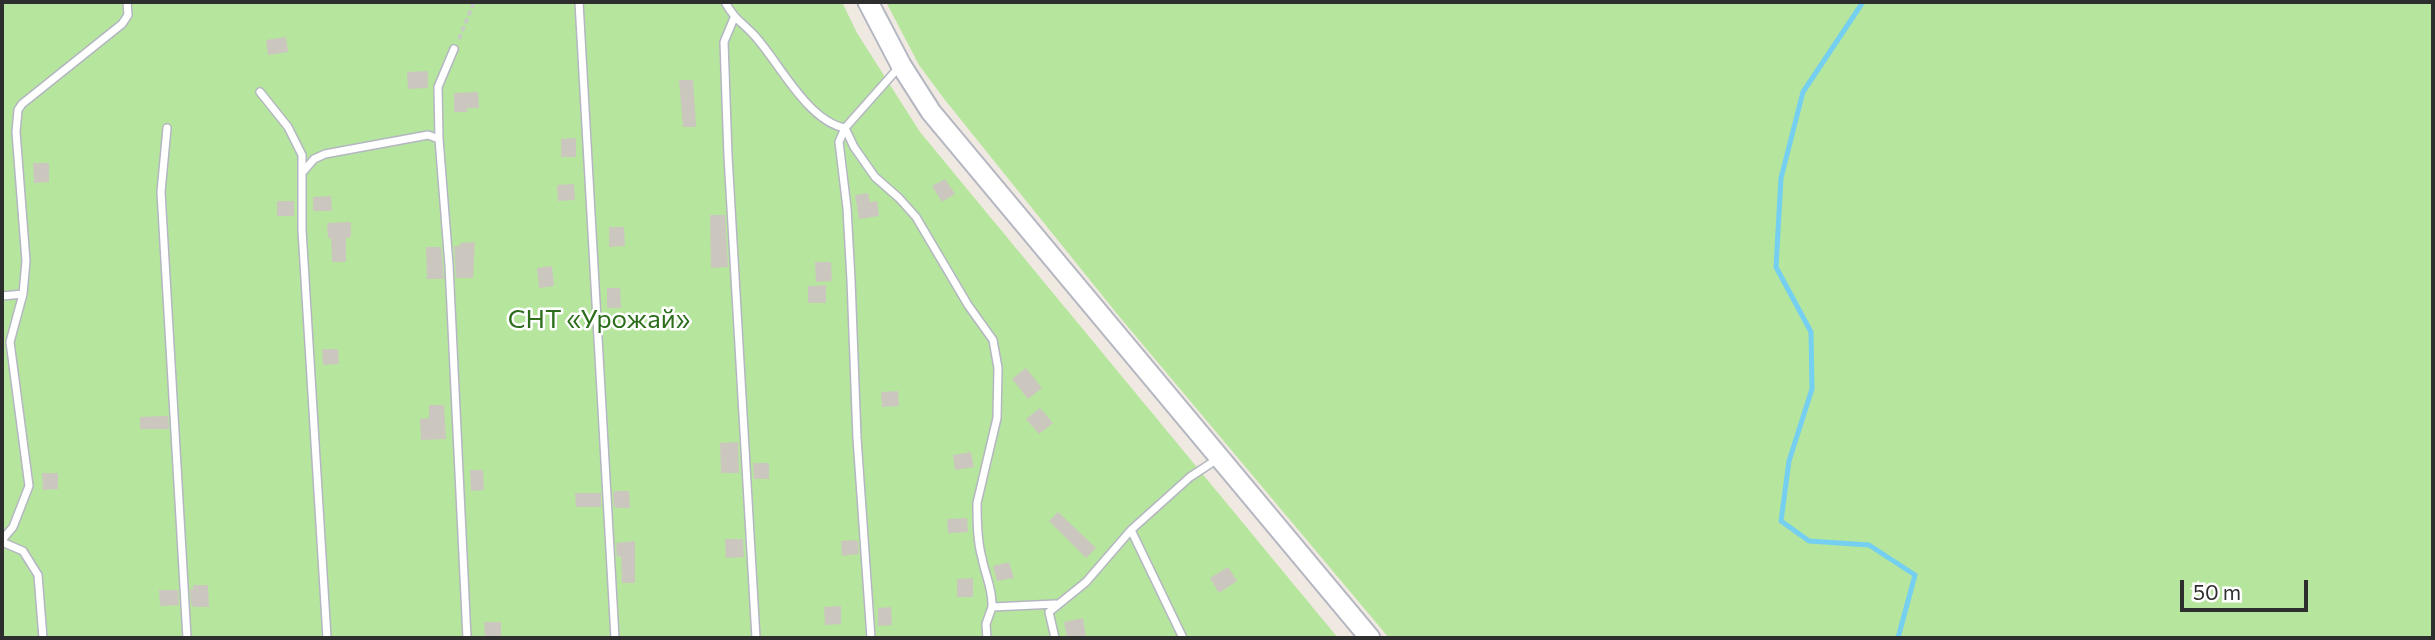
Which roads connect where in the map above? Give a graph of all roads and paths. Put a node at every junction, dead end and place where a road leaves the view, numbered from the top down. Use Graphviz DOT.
graph roads {
  1 [pos="127,2"];
  2 [pos="474,2"];
  3 [pos="579,2"];
  4 [pos="725,2"];
  5 [pos="868,2"];
  6 [pos="734,18"];
  7 [pos="453,49"];
  8 [pos="901,65"];
  9 [pos="260,92"];
  10 [pos="167,128"];
  11 [pos="845,128"];
  12 [pos="439,139"];
  13 [pos="302,173"];
  14 [pos="23,294"];
  15 [pos="2,296"];
  16 [pos="1219,458"];
  17 [pos="1131,530"];
  18 [pos="2,541"];
  19 [pos="1060,603"];
  20 [pos="992,607"];
  21 [pos="43,638"];
  22 [pos="187,638"];
  23 [pos="327,638"];
  24 [pos="467,638"];
  25 [pos="615,638"];
  26 [pos="756,638"];
  27 [pos="870,638"];
  28 [pos="987,638"];
  29 [pos="1055,638"];
  30 [pos="1183,638"];
  31 [pos="1370,638"];
  1 -- 14 [label="lane"];
  2 -- 7 [label="path"];
  3 -- 25 [label="lane"];
  4 -- 6 [label="lane"];
  5 -- 8 [label="street"];
  6 -- 11 [label="lane"];
  6 -- 26 [label="lane"];
  7 -- 12 [label="lane"];
  8 -- 11 [label="lane"];
  8 -- 16 [label="street"];
  9 -- 13 [label="lane"];
  10 -- 22 [label="lane"];
  11 -- 20 [label="lane"];
  11 -- 27 [label="lane"];
  12 -- 13 [label="lane"];
  12 -- 24 [label="lane"];
  13 -- 23 [label="lane"];
  14 -- 15 [label="lane"];
  14 -- 18 [label="lane"];
  16 -- 17 [label="lane"];
  16 -- 31 [label="street"];
  17 -- 19 [label="lane"];
  17 -- 30 [label="lane"];
  18 -- 21 [label="lane"];
  19 -- 20 [label="lane"];
  19 -- 29 [label="lane"];
  20 -- 28 [label="lane"];
}
